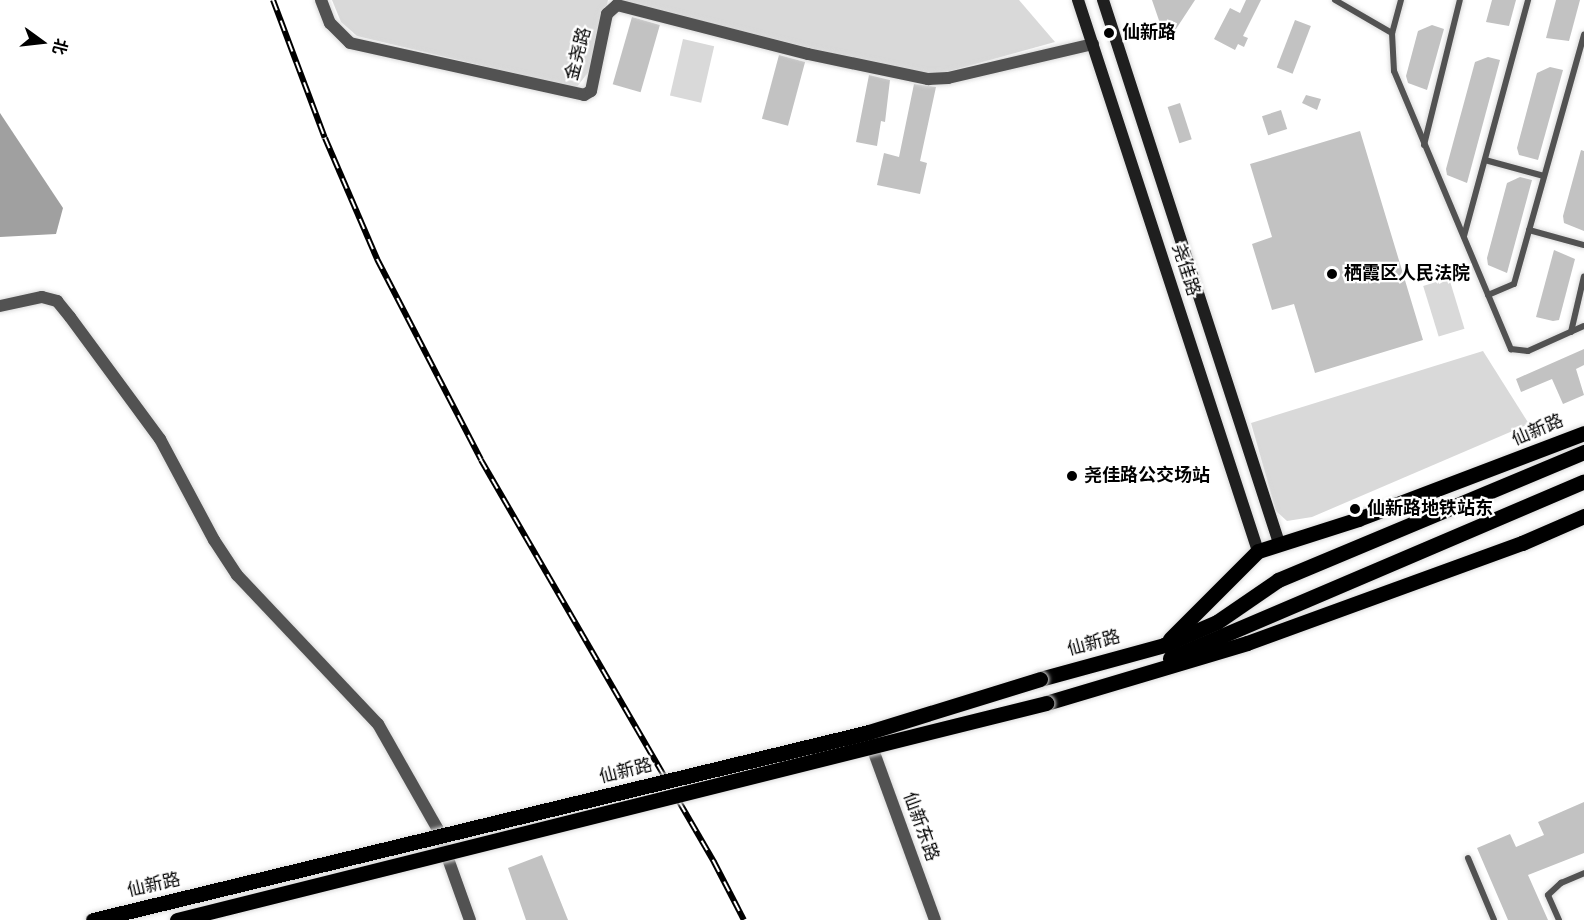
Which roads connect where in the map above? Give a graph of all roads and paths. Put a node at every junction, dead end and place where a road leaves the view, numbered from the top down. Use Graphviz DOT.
graph roads {
  1 [pos="321,0"];
  2 [pos="1078,0"];
  3 [pos="1103,0"];
  4 [pos="1335,0"];
  5 [pos="1401,0"];
  6 [pos="1460,0"];
  7 [pos="1528,0"];
  8 [pos="1392,33"];
  9 [pos="1584,35"];
  10 [pos="1093,44"];
  11 [pos="1424,147"];
  12 [pos="1485,160"];
  13 [pos="1545,176"];
  14 [pos="1529,230"];
  15 [pos="1464,236"];
  16 [pos="1584,245"];
  17 [pos="1584,276"];
  18 [pos="1488,295"];
  19 [pos="0,306"];
  20 [pos="1584,326"];
  21 [pos="1570,332"];
  22 [pos="1584,433"];
  23 [pos="1584,452"];
  24 [pos="1584,481"];
  25 [pos="1584,516"];
  26 [pos="1279,543"];
  27 [pos="1258,551"];
  28 [pos="1164,645"];
  29 [pos="1101,688"];
  30 [pos="872,747"];
  31 [pos="1468,858"];
  32 [pos="1584,873"];
  33 [pos="93,920"];
  34 [pos="177,920"];
  35 [pos="470,920"];
  36 [pos="935,920"];
  37 [pos="1494,920"];
  38 [pos="1559,920"];
  1 -- 10 [label="street, 金尧路"];
  2 -- 10 [label="main road, 尧佳路"];
  3 -- 26 [label="main road, 尧佳路"];
  4 -- 8 [label="lane"];
  5 -- 8 [label="lane"];
  6 -- 11 [label="lane"];
  7 -- 12 [label="lane"];
  8 -- 11 [label="lane"];
  9 -- 13 [label="lane"];
  10 -- 27 [label="main road, 尧佳路"];
  11 -- 15 [label="lane"];
  12 -- 13 [label="lane"];
  12 -- 15 [label="lane"];
  13 -- 14 [label="lane"];
  14 -- 16 [label="lane"];
  14 -- 18 [label="lane"];
  15 -- 18 [label="lane"];
  17 -- 21 [label="lane"];
  18 -- 21 [label="lane"];
  19 -- 35 [label="street"];
  20 -- 21 [label="lane"];
  22 -- 26 [label="main road, 仙新路"];
  23 -- 28 [label="main road, 仙新路"];
  24 -- 29 [label="main road, 仙新路"];
  25 -- 29 [label="main road, 仙新路"];
  26 -- 27 [label="main road, 仙新路"];
  27 -- 28 [label="main road, 仙新路"];
  28 -- 33 [label="main road, 仙新路, bridge"];
  29 -- 30 [label="main road, 仙新路, bridge"];
  30 -- 34 [label="main road, 仙新路, bridge"];
  30 -- 36 [label="street, 仙新东路"];
  31 -- 37 [label="lane"];
  32 -- 38 [label="lane"];
}
